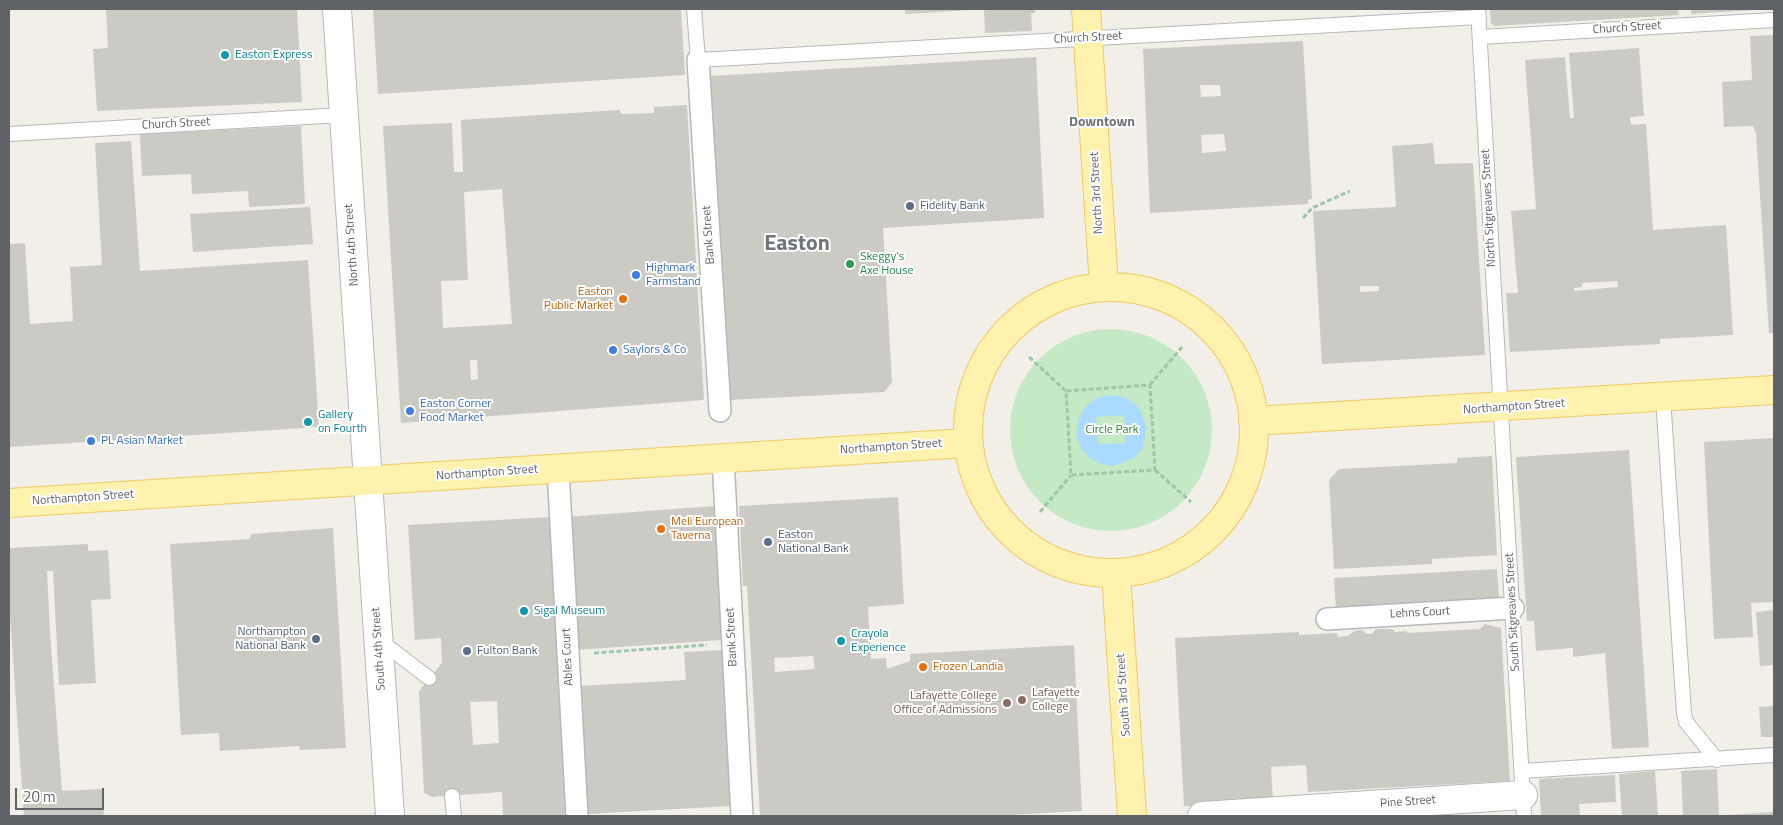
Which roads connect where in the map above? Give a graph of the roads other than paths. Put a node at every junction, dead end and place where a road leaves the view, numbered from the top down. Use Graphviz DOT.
graph roads {
  1 [pos="337,9"];
  2 [pos="694,9"];
  3 [pos="1086,9"];
  4 [pos="1478,13"];
  5 [pos="1774,20"];
  6 [pos="1088,38"];
  7 [pos="1480,38"];
  8 [pos="698,60"];
  9 [pos="344,115"];
  10 [pos="9,134"];
  11 [pos="1104,287"];
  12 [pos="1774,390"];
  13 [pos="1663,397"];
  14 [pos="1501,408"];
  15 [pos="720,411"];
  16 [pos="1254,421"];
  17 [pos="966,442"];
  18 [pos="723,458"];
  19 [pos="558,468"];
  20 [pos="368,481"];
  21 [pos="9,503"];
  22 [pos="1116,574"];
  23 [pos="1512,608"];
  24 [pos="1327,618"];
  25 [pos="378,639"];
  26 [pos="429,678"];
  27 [pos="1774,755"];
  28 [pos="1717,760"];
  29 [pos="1523,794"];
  30 [pos="452,796"];
  31 [pos="390,816"];
  32 [pos="454,816"];
  33 [pos="577,816"];
  34 [pos="742,816"];
  35 [pos="1132,816"];
  36 [pos="1202,816"];
  1 -- 9 [label="street, North 4th Street"];
  2 -- 8 [label="lane"];
  3 -- 6 [label="main road, North 3rd Street"];
  4 -- 6 [label="lane, Church Street"];
  4 -- 7 [label="lane, North Sitgreaves Street"];
  5 -- 7 [label="lane, Church Street"];
  6 -- 8 [label="lane, Church Street"];
  6 -- 11 [label="main road, North 3rd Street"];
  7 -- 14 [label="lane, North Sitgreaves Street"];
  8 -- 15 [label="street, Bank Street"];
  9 -- 10 [label="lane, Church Street"];
  9 -- 20 [label="street, North 4th Street"];
  11 -- 16 [label="main road"];
  11 -- 17 [label="main road"];
  12 -- 13 [label="main road, Northampton Street"];
  13 -- 14 [label="main road, Northampton Street"];
  13 -- 28 [label="lane"];
  14 -- 16 [label="main road, Northampton Street"];
  14 -- 23 [label="lane, South Sitgreaves Street"];
  16 -- 22 [label="main road"];
  17 -- 18 [label="main road, Northampton Street"];
  17 -- 22 [label="main road"];
  18 -- 19 [label="main road, Northampton Street"];
  18 -- 34 [label="street, Bank Street"];
  19 -- 20 [label="main road, Northampton Street"];
  19 -- 33 [label="street, Ables Court"];
  20 -- 21 [label="main road, Northampton Street"];
  20 -- 25 [label="street, South 4th Street"];
  22 -- 35 [label="main road, South 3rd Street"];
  23 -- 24 [label="street, Lehns Court"];
  23 -- 29 [label="lane, South Sitgreaves Street"];
  25 -- 26 [label="lane"];
  25 -- 31 [label="street, South 4th Street"];
  27 -- 28 [label="lane, Pine Street"];
  28 -- 29 [label="lane, Pine Street"];
  29 -- 36 [label="street, Pine Street"];
  30 -- 32 [label="lane"];
}
